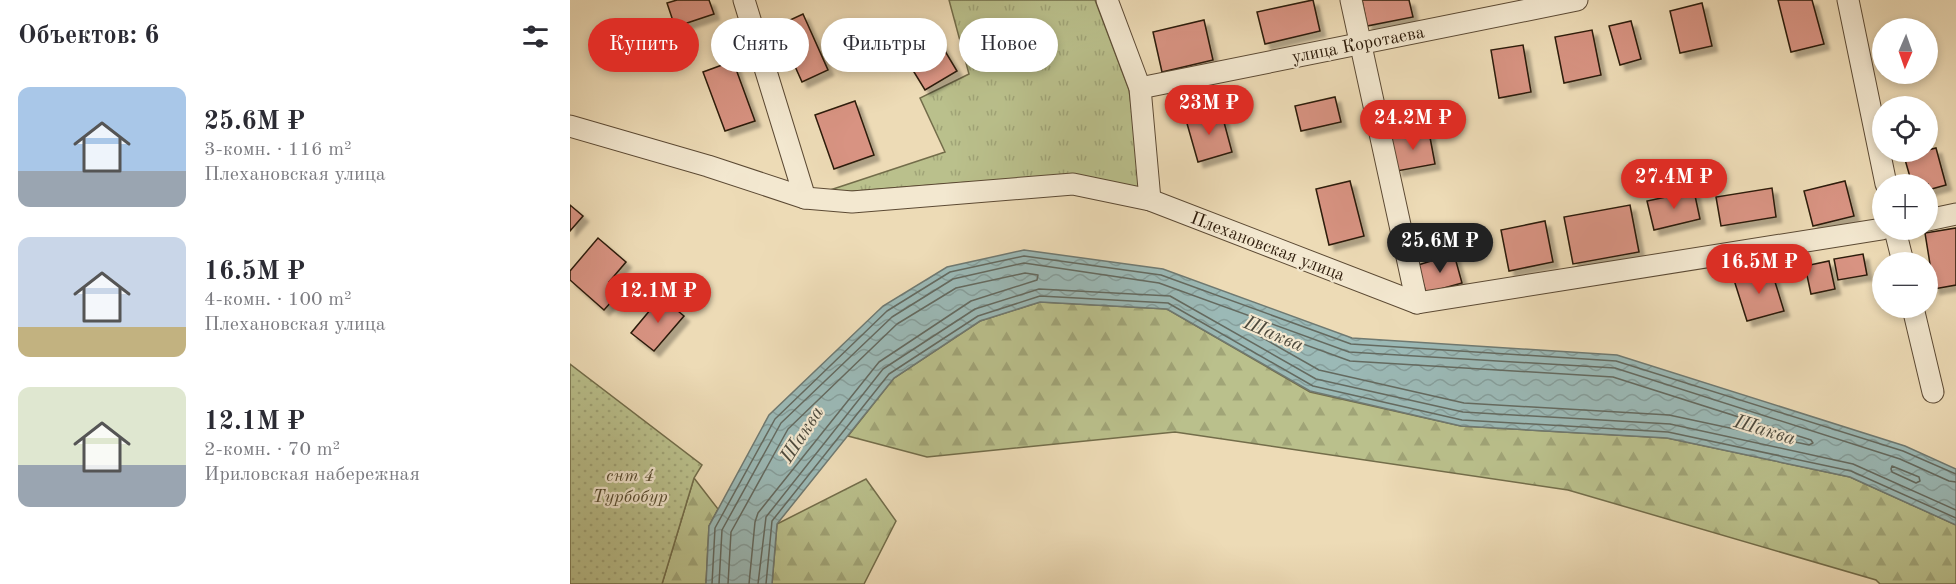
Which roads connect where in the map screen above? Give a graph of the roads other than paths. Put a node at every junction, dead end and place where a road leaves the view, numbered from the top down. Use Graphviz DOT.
graph roads {
  1 [pos="744,0"];
  2 [pos="1107,0"];
  3 [pos="1351,0"];
  4 [pos="1577,0"];
  5 [pos="1848,0"];
  6 [pos="1361,43"];
  7 [pos="1140,88"];
  8 [pos="570,126"];
  9 [pos="1884,174"];
  10 [pos="805,198"];
  11 [pos="1150,200"];
  12 [pos="1956,214"];
  13 [pos="1938,218"];
  14 [pos="1872,232"];
  15 [pos="1417,303"];
  16 [pos="1915,318"];
  17 [pos="1933,392"];
  1 -- 10 [label="street"];
  2 -- 7 [label="street"];
  3 -- 6 [label="street"];
  4 -- 6 [label="street, улица Коротаева"];
  5 -- 9 [label="street"];
  6 -- 7 [label="street, улица Коротаева"];
  6 -- 15 [label="street"];
  7 -- 11 [label="street"];
  8 -- 10 [label="street, Плехановская улица"];
  10 -- 11 [label="street, Плехановская улица"];
  11 -- 15 [label="street, Плехановская улица"];
  12 -- 13 [label="street"];
  14 -- 15 [label="street"];
  16 -- 17 [label="street"];
}
